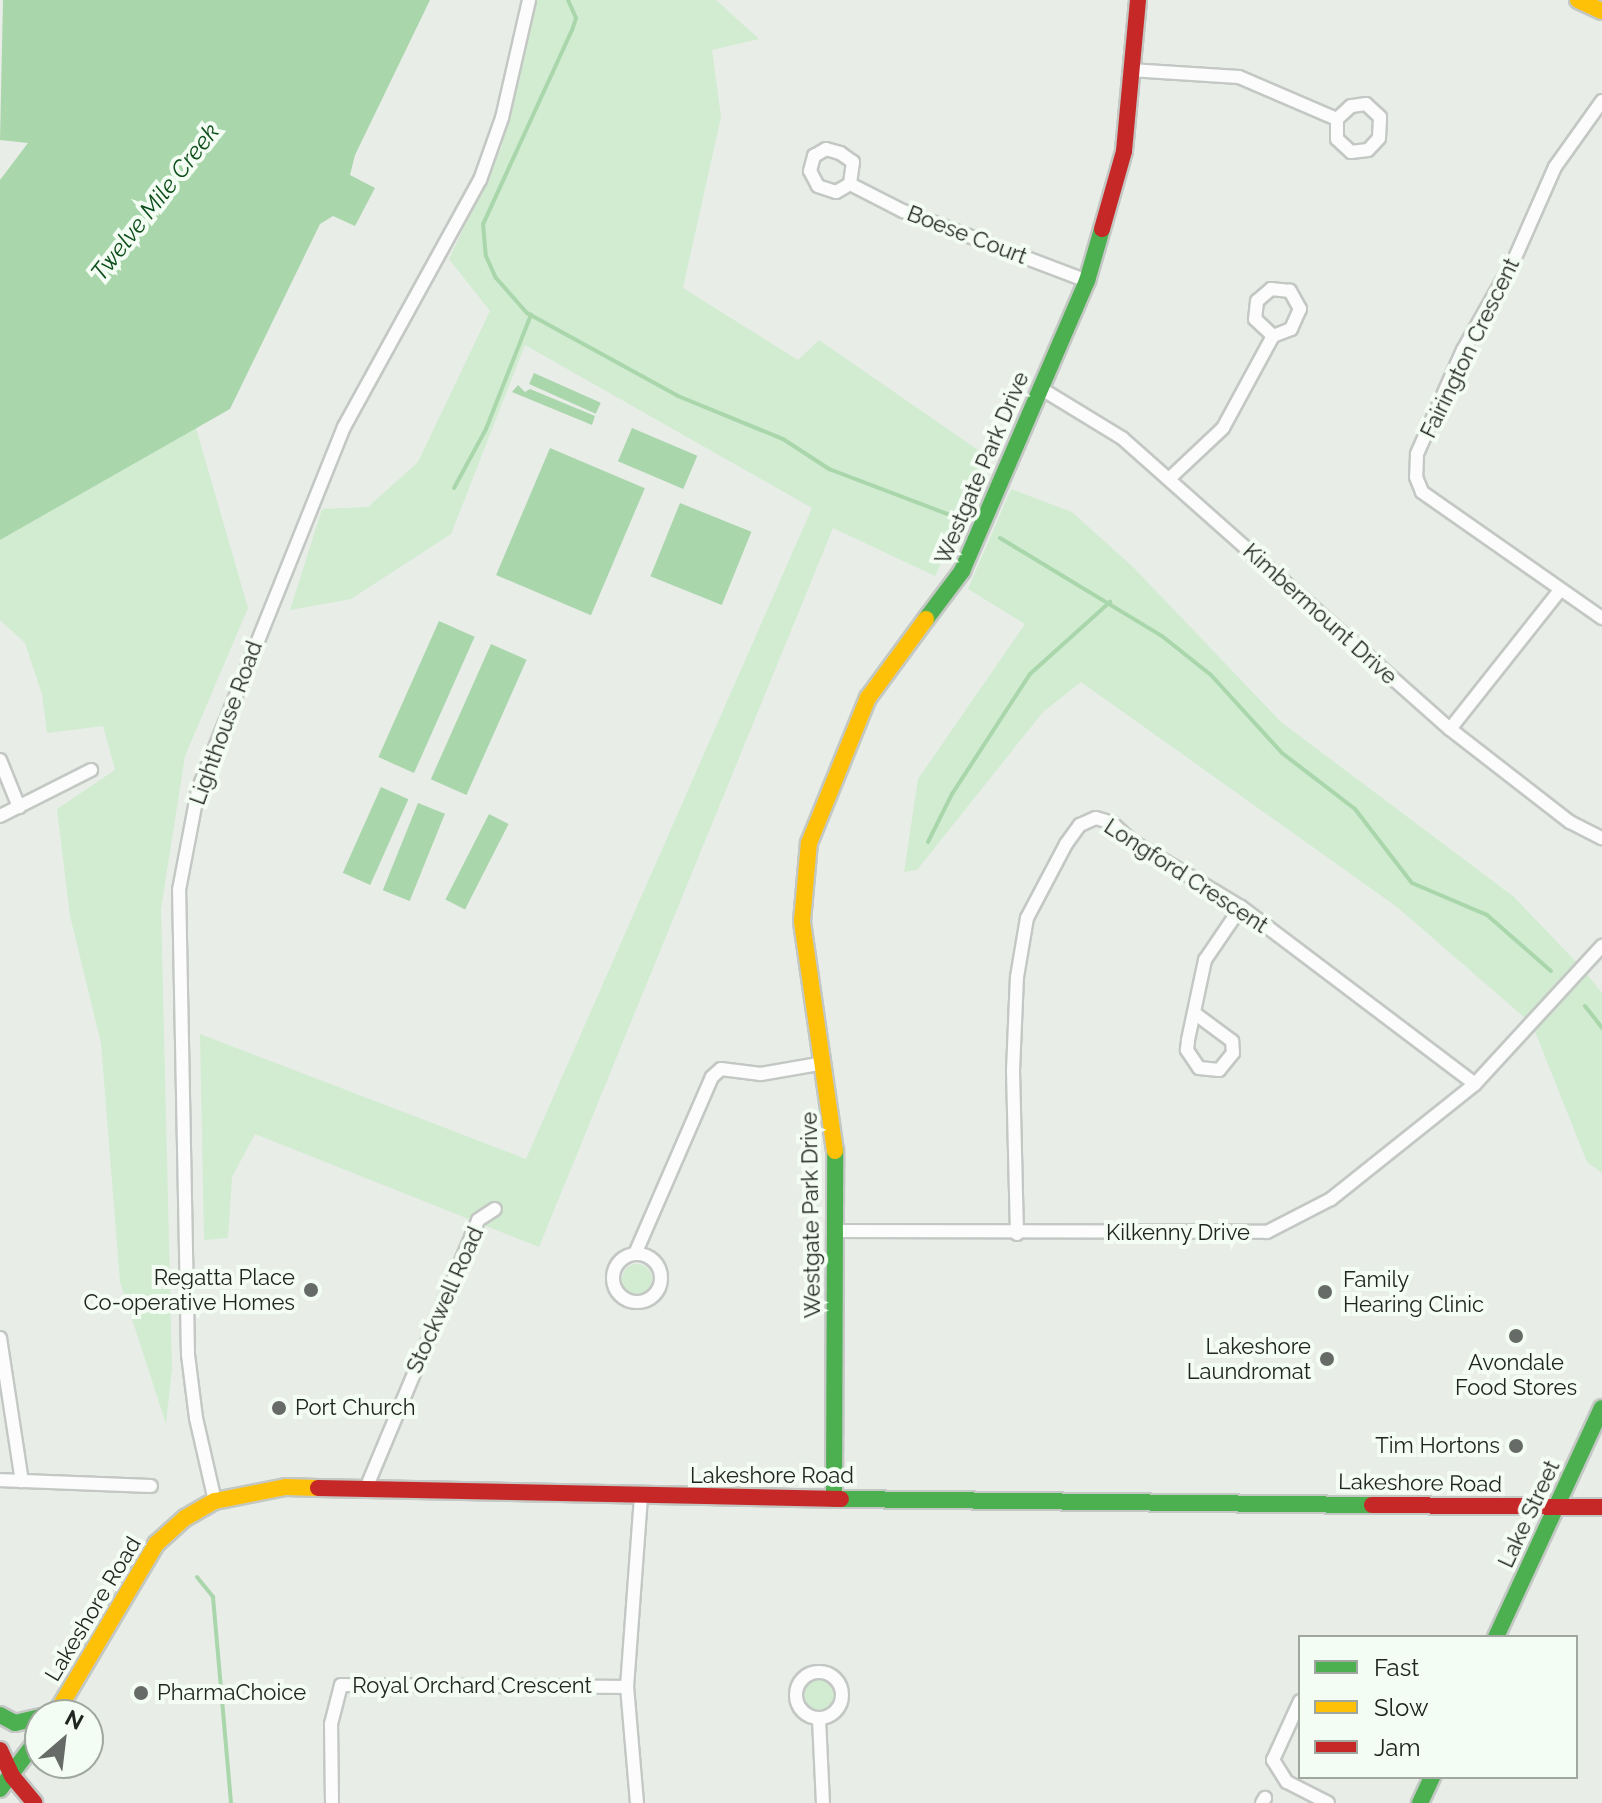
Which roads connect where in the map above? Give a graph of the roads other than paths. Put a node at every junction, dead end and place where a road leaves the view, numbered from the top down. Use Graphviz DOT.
graph roads {
  1 [pos="529,0"];
  2 [pos="1138,0"];
  3 [pos="1578,0"];
  4 [pos="1602,11"];
  5 [pos="1130,70"];
  6 [pos="1602,101"];
  7 [pos="1337,119"];
  8 [pos="850,184"];
  9 [pos="1087,281"];
  10 [pos="1273,336"];
  11 [pos="1040,388"];
  12 [pos="1171,477"];
  13 [pos="1560,590"];
  14 [pos="1602,618"];
  15 [pos="1450,729"];
  16 [pos="0,760"];
  17 [pos="91,770"];
  18 [pos="19,807"];
  19 [pos="0,816"];
  20 [pos="1602,838"];
  21 [pos="1241,907"];
  22 [pos="1602,946"];
  23 [pos="1197,1015"];
  24 [pos="824,1063"];
  25 [pos="1475,1084"];
  26 [pos="495,1209"];
  27 [pos="836,1231"];
  28 [pos="1017,1234"];
  29 [pos="635,1254"];
  30 [pos="0,1338"];
  31 [pos="1602,1408"];
  32 [pos="0,1480"];
  33 [pos="22,1481"];
  34 [pos="151,1486"];
  35 [pos="367,1486"];
  36 [pos="641,1497"];
  37 [pos="834,1499"];
  38 [pos="215,1501"];
  39 [pos="1557,1507"];
  40 [pos="1602,1507"];
  41 [pos="1497,1635"];
  42 [pos="627,1687"];
  43 [pos="62,1699"];
  44 [pos="1298,1705"];
  45 [pos="0,1715"];
  46 [pos="819,1719"];
  47 [pos="24,1721"];
  48 [pos="0,1750"];
  49 [pos="24,1759"];
  50 [pos="12,1776"];
  51 [pos="1431,1779"];
  52 [pos="0,1789"];
  53 [pos="35,1803"];
  54 [pos="332,1803"];
  55 [pos="637,1803"];
  56 [pos="823,1803"];
  57 [pos="1328,1803"];
  58 [pos="1420,1803"];
  1 -- 38 [label="street, Lighthouse Road"];
  2 -- 5 [label="main road, Westgate Park Drive"];
  3 -- 4 [label="main road"];
  5 -- 7 [label="street"];
  5 -- 9 [label="main road, Westgate Park Drive"];
  6 -- 13 [label="street, Fairington Crescent"];
  8 -- 9 [label="street, Boese Court"];
  9 -- 11 [label="main road, Westgate Park Drive"];
  10 -- 12 [label="street"];
  11 -- 12 [label="street, Kimbermount Drive"];
  11 -- 24 [label="main road, Westgate Park Drive"];
  12 -- 15 [label="street, Kimbermount Drive"];
  13 -- 14 [label="street, Fairington Crescent"];
  13 -- 15 [label="street"];
  15 -- 20 [label="street, Kimbermount Drive"];
  16 -- 18 [label="street"];
  17 -- 18 [label="street"];
  18 -- 19 [label="street"];
  21 -- 23 [label="street"];
  21 -- 25 [label="street, Longford Crescent"];
  21 -- 28 [label="street, Longford Crescent"];
  22 -- 25 [label="street, Kilkenny Drive"];
  23 -- 23 [label="street"];
  24 -- 27 [label="main road, Westgate Park Drive"];
  24 -- 29 [label="street"];
  25 -- 28 [label="street, Kilkenny Drive"];
  26 -- 35 [label="street, Stockwell Road"];
  27 -- 28 [label="street, Kilkenny Drive"];
  27 -- 37 [label="main road, Westgate Park Drive"];
  29 -- 29 [label="street"];
  30 -- 33 [label="street"];
  31 -- 39 [label="main road, Lake Street"];
  32 -- 33 [label="street"];
  33 -- 34 [label="street"];
  35 -- 36 [label="main road, Lakeshore Road"];
  35 -- 38 [label="main road, Lakeshore Road"];
  36 -- 37 [label="main road, Lakeshore Road"];
  36 -- 42 [label="street"];
  37 -- 39 [label="main road, Lakeshore Road"];
  38 -- 43 [label="main road, Lakeshore Road"];
  39 -- 40 [label="main road, Lakeshore Road"];
  39 -- 41 [label="main road, Lake Street"];
  42 -- 54 [label="street, Royal Orchard Crescent"];
  42 -- 55 [label="street"];
  44 -- 57 [label="street"];
  45 -- 47 [label="main road"];
  46 -- 56 [label="street"];
  48 -- 50 [label="main road"];
  49 -- 50 [label="main road"];
  50 -- 52 [label="main road"];
  50 -- 53 [label="main road"];
  51 -- 58 [label="main road"];
}
